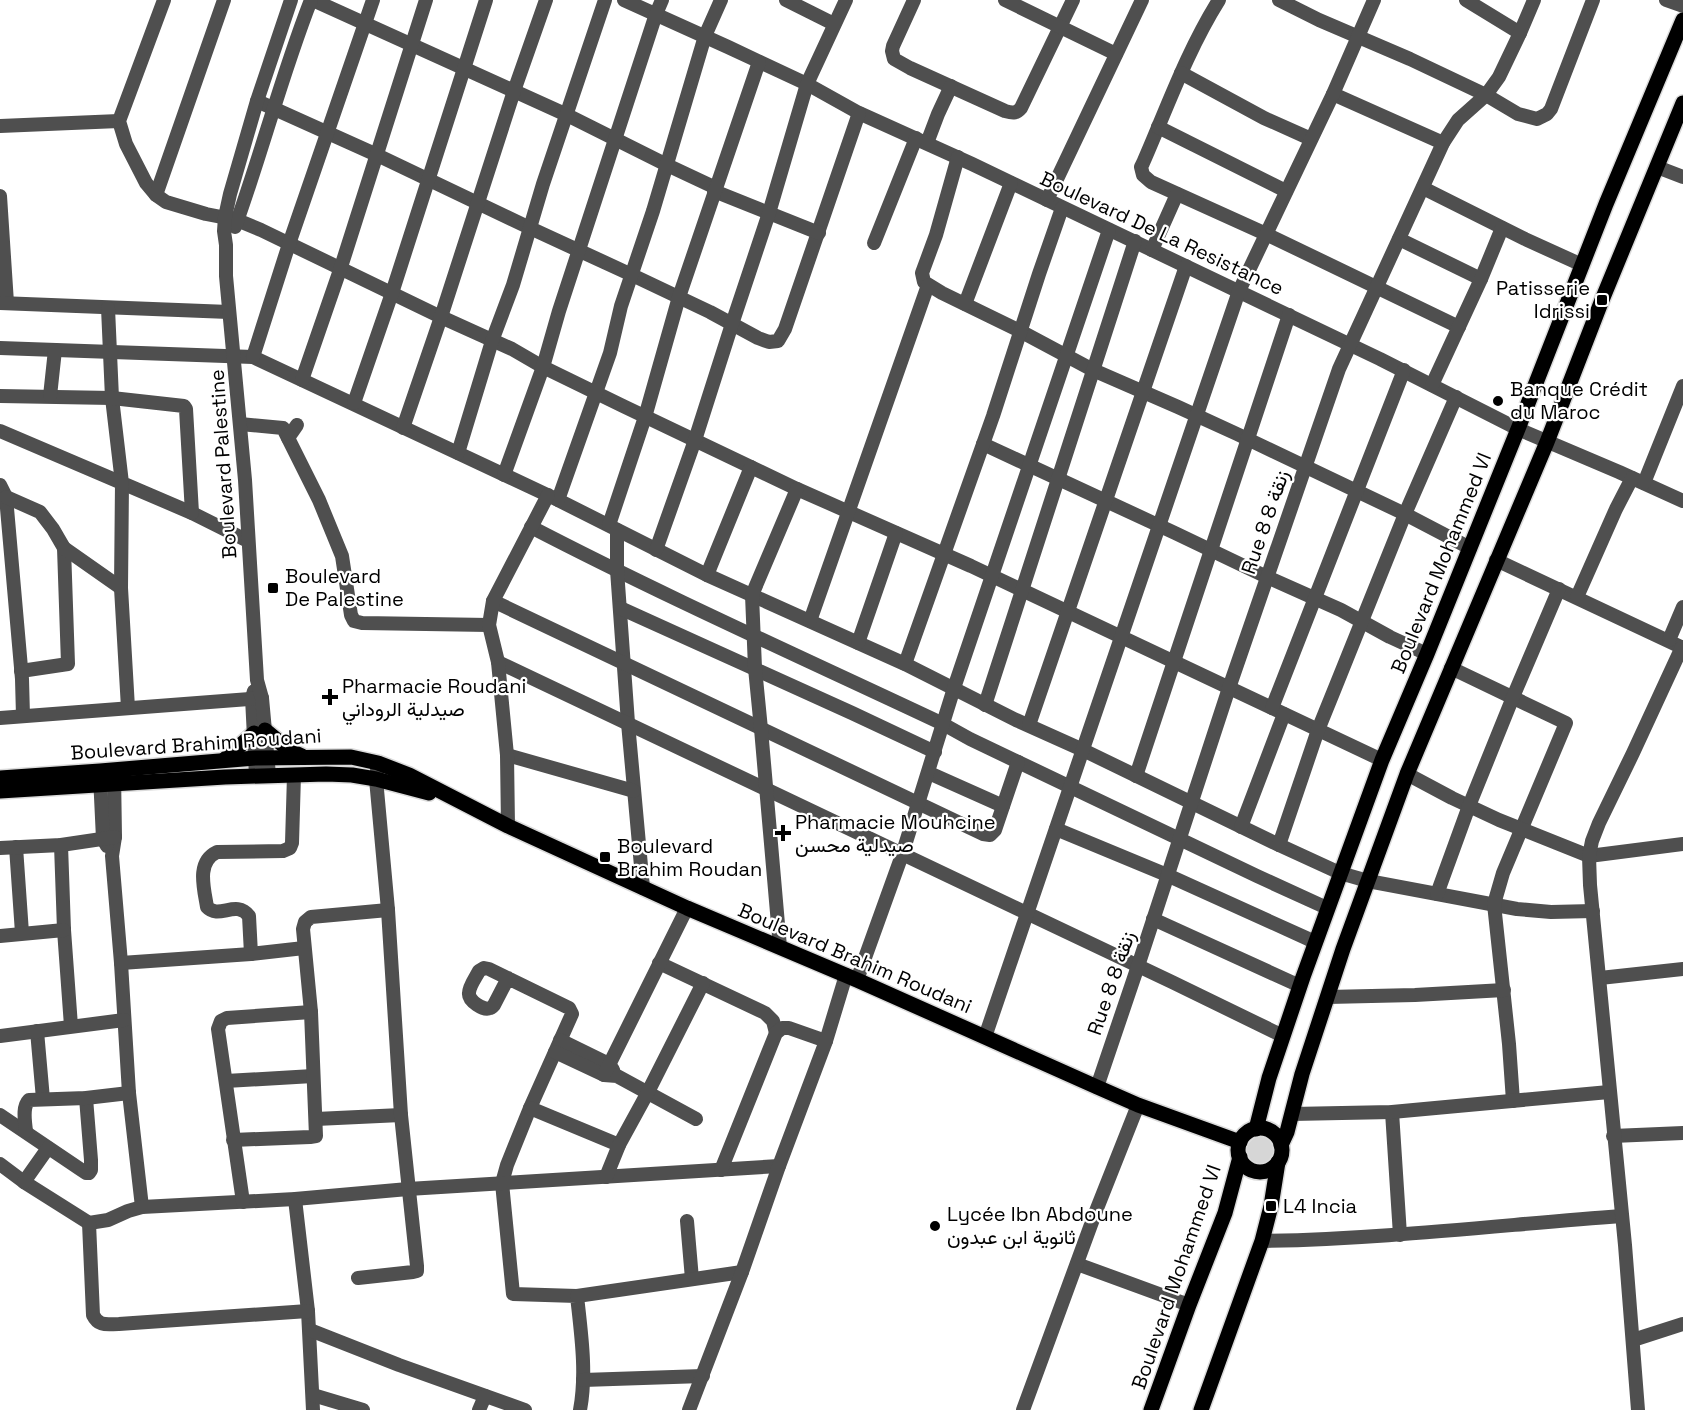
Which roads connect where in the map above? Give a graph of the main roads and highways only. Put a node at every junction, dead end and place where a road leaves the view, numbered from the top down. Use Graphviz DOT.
graph roads {
  1 [pos="1683,20"];
  2 [pos="1683,103"];
  3 [pos="302,756"];
  4 [pos="224,760"];
  5 [pos="107,777"];
  6 [pos="0,778"];
  7 [pos="0,791"];
  8 [pos="458,801"];
  9 [pos="1256,1129"];
  10 [pos="1281,1145"];
  11 [pos="1240,1150"];
  12 [pos="1278,1162"];
  13 [pos="1151,1410"];
  14 [pos="1201,1410"];
  1 -- 9 [label="main road, Boulevard Mohammed VI"];
  2 -- 10 [label="main road"];
  3 -- 4 [label="main road, Boulevard Brahim Roudani"];
  3 -- 4 [label="main road"];
  3 -- 8 [label="main road, Boulevard Brahim Roudani"];
  4 -- 5 [label="main road, Boulevard Brahim Roudani"];
  5 -- 6 [label="main road, Boulevard Brahim Roudani"];
  5 -- 7 [label="main road, Boulevard Brahim Roudani"];
  5 -- 8 [label="main road, Boulevard Brahim Roudani"];
  8 -- 11 [label="main road, Boulevard Brahim Roudani"];
  9 -- 10 [label="main road"];
  9 -- 11 [label="main road"];
  10 -- 12 [label="main road"];
  11 -- 12 [label="main road"];
  11 -- 13 [label="main road, Boulevard Mohammed VI"];
  12 -- 14 [label="main road"];
}
